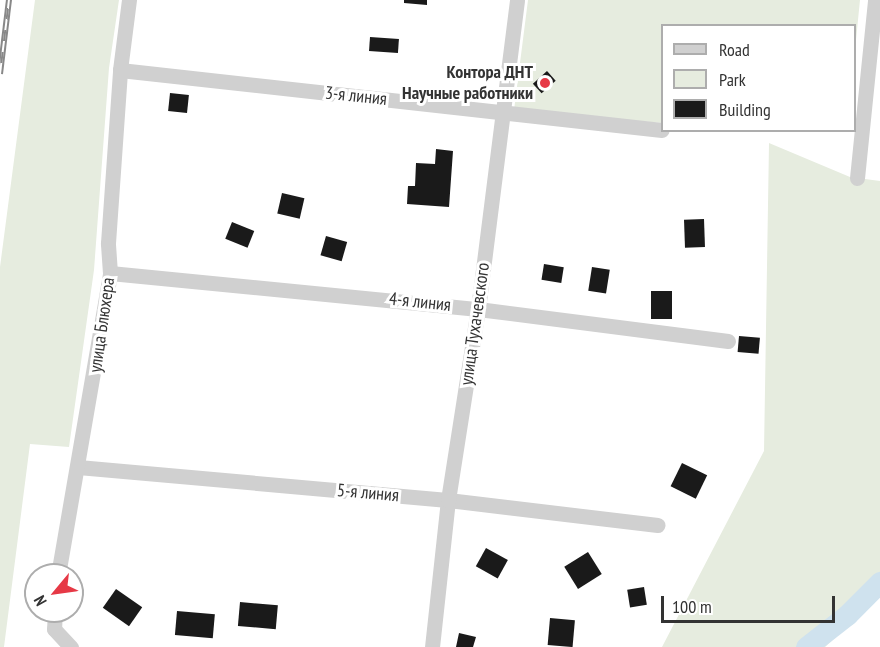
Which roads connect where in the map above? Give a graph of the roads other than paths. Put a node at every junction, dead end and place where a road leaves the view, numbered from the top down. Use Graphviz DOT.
graph roads {
  1 [pos="129,0"];
  2 [pos="517,0"];
  3 [pos="875,0"];
  4 [pos="120,70"];
  5 [pos="504,112"];
  6 [pos="661,130"];
  7 [pos="857,177"];
  8 [pos="110,273"];
  9 [pos="478,309"];
  10 [pos="728,341"];
  11 [pos="78,467"];
  12 [pos="448,500"];
  13 [pos="658,525"];
  14 [pos="60,563"];
  15 [pos="54,623"];
  16 [pos="68,645"];
  17 [pos="432,647"];
  1 -- 4 [label="street, улица Блюхера"];
  2 -- 5 [label="street, улица Тухачевского"];
  3 -- 7 [label="street"];
  4 -- 5 [label="street, 3-я линия"];
  4 -- 8 [label="street, улица Блюхера"];
  5 -- 6 [label="street, 3-я линия"];
  5 -- 9 [label="street, улица Тухачевского"];
  8 -- 9 [label="street, 4-я линия"];
  8 -- 11 [label="street, улица Блюхера"];
  9 -- 10 [label="street, 4-я линия"];
  9 -- 12 [label="street, улица Тухачевского"];
  11 -- 12 [label="street, 5-я линия"];
  11 -- 14 [label="street, улица Блюхера"];
  12 -- 13 [label="street, 5-я линия"];
  12 -- 17 [label="street, улица Тухачевского"];
  15 -- 16 [label="street"];
}
